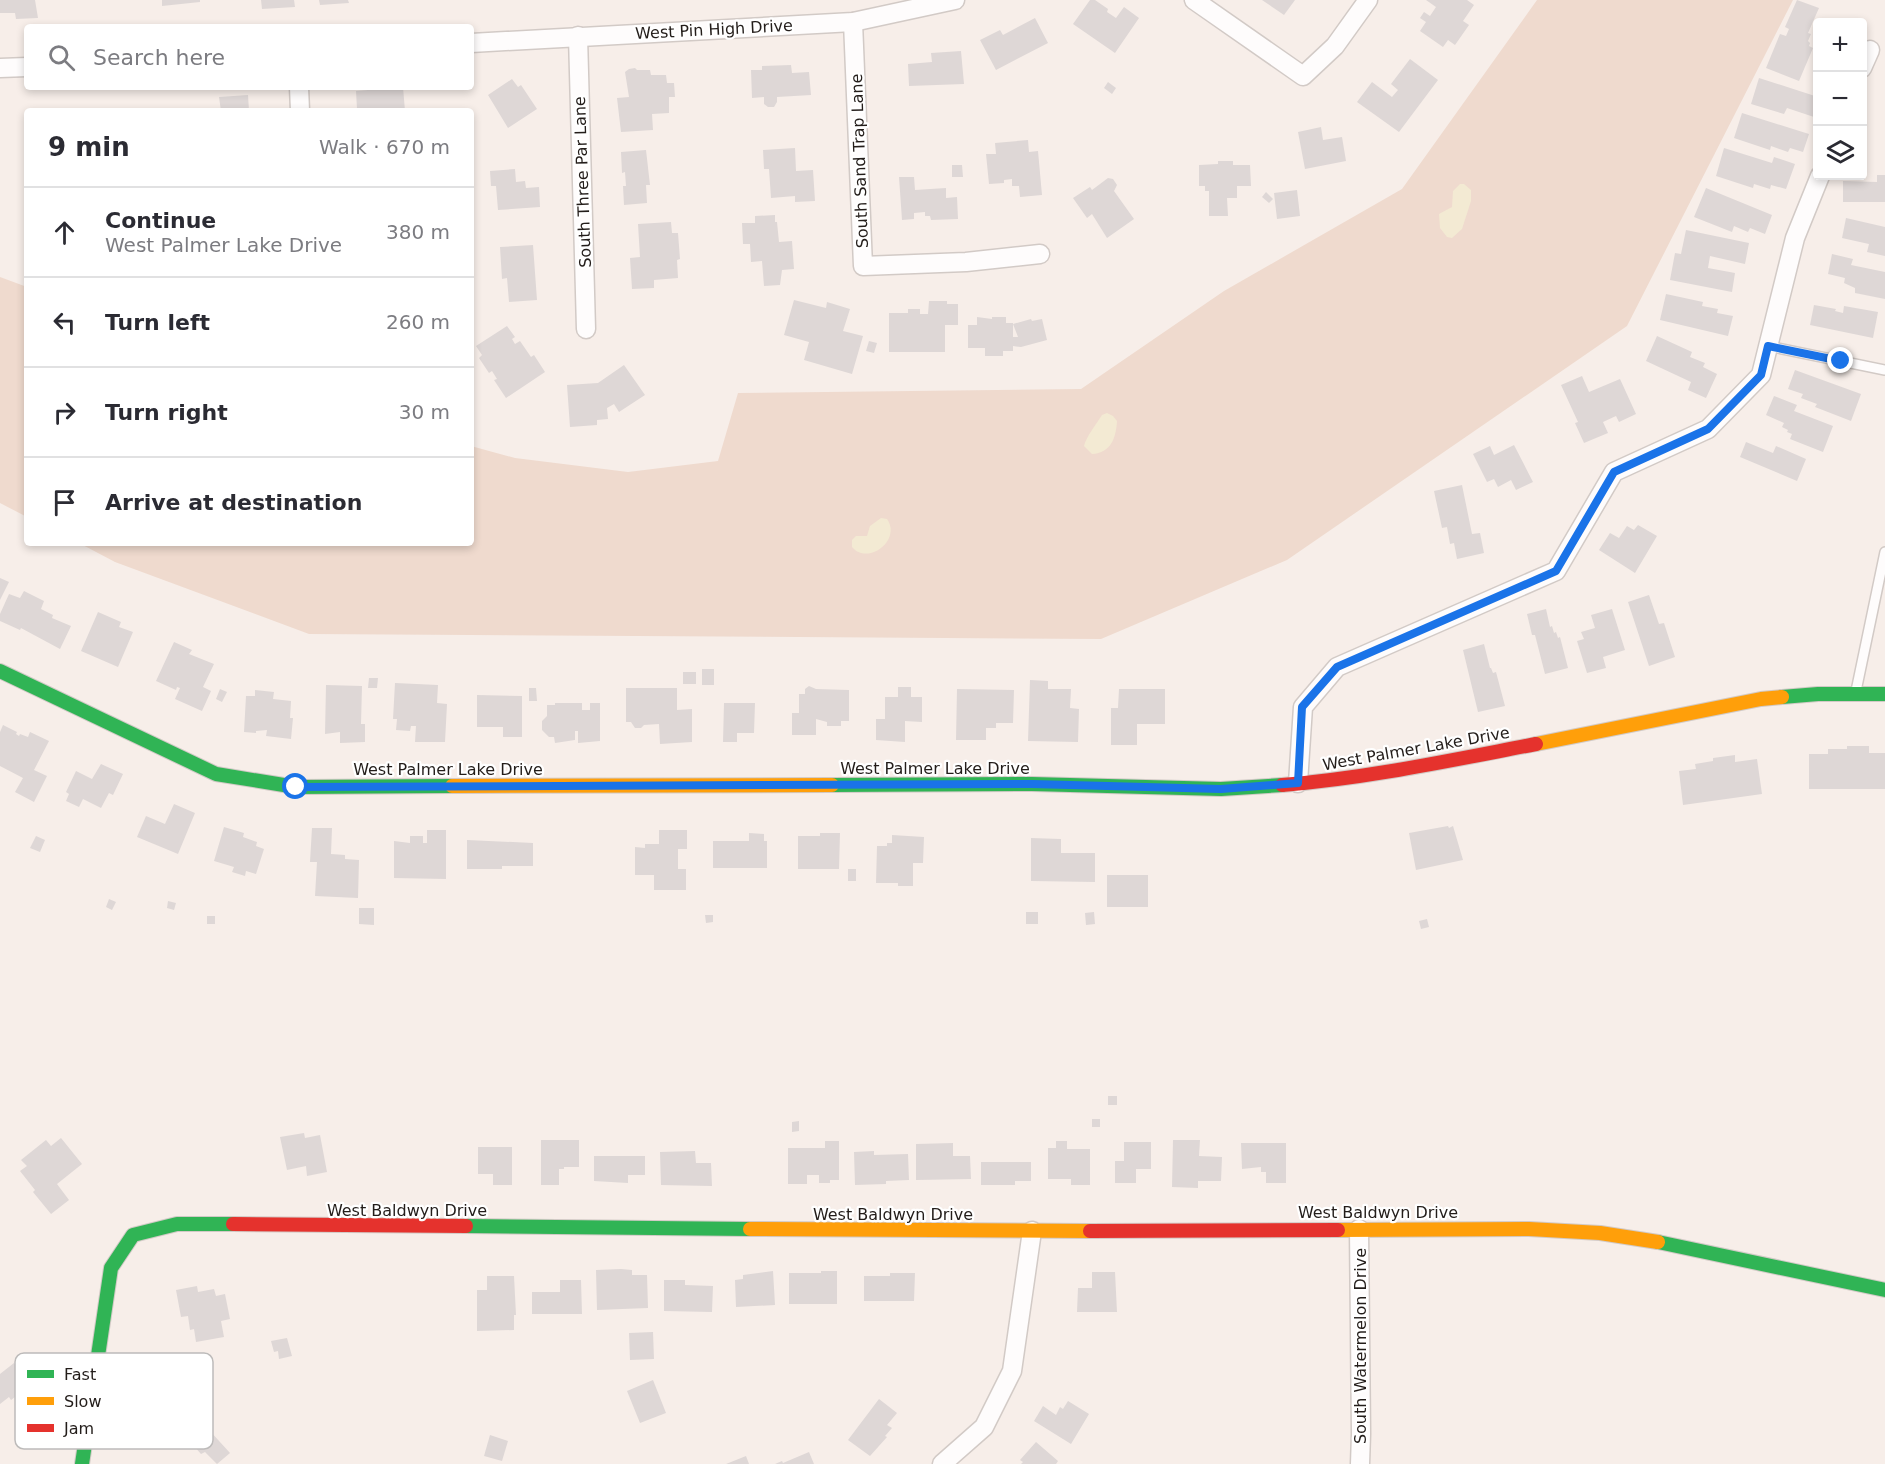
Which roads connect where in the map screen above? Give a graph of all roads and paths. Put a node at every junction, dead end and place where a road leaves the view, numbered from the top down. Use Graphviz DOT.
graph roads {
  1 [pos="955,0"];
  2 [pos="1194,0"];
  3 [pos="1368,0"];
  4 [pos="853,22"];
  5 [pos="578,36"];
  6 [pos="474,43"];
  7 [pos="1870,50"];
  8 [pos="1867,58"];
  9 [pos="24,67"];
  10 [pos="0,68"];
  11 [pos="299,90"];
  12 [pos="300,108"];
  13 [pos="1818,180"];
  14 [pos="1040,255"];
  15 [pos="586,329"];
  16 [pos="1768,346"];
  17 [pos="1885,370"];
  18 [pos="1885,552"];
  19 [pos="0,671"];
  20 [pos="1856,694"];
  21 [pos="1885,694"];
  22 [pos="1298,783"];
  23 [pos="1359,1228"];
  24 [pos="1032,1231"];
  25 [pos="1885,1290"];
  26 [pos="98,1353"];
  27 [pos="84,1449"];
  28 [pos="82,1464"];
  29 [pos="942,1464"];
  30 [pos="1360,1464"];
  1 -- 4 [label="street, West Pin High Drive"];
  2 -- 3 [label="street"];
  4 -- 5 [label="street, West Pin High Drive"];
  4 -- 14 [label="street, South Sand Trap Lane"];
  5 -- 6 [label="street, West Pin High Drive"];
  5 -- 15 [label="street, South Three Par Lane"];
  7 -- 8 [label="street"];
  9 -- 10 [label="street"];
  11 -- 12 [label="street"];
  13 -- 16 [label="street"];
  16 -- 17 [label="lane"];
  16 -- 22 [label="street"];
  18 -- 20 [label="lane"];
  19 -- 22 [label="street, West Palmer Lake Drive"];
  20 -- 21 [label="street, West Palmer Lake Drive"];
  20 -- 22 [label="street, West Palmer Lake Drive"];
  23 -- 24 [label="street, West Baldwyn Drive"];
  23 -- 25 [label="street, West Baldwyn Drive"];
  23 -- 30 [label="street, South Watermelon Drive"];
  24 -- 26 [label="street, West Baldwyn Drive"];
  24 -- 29 [label="street"];
  27 -- 28 [label="street, West Baldwyn Drive"];
}
